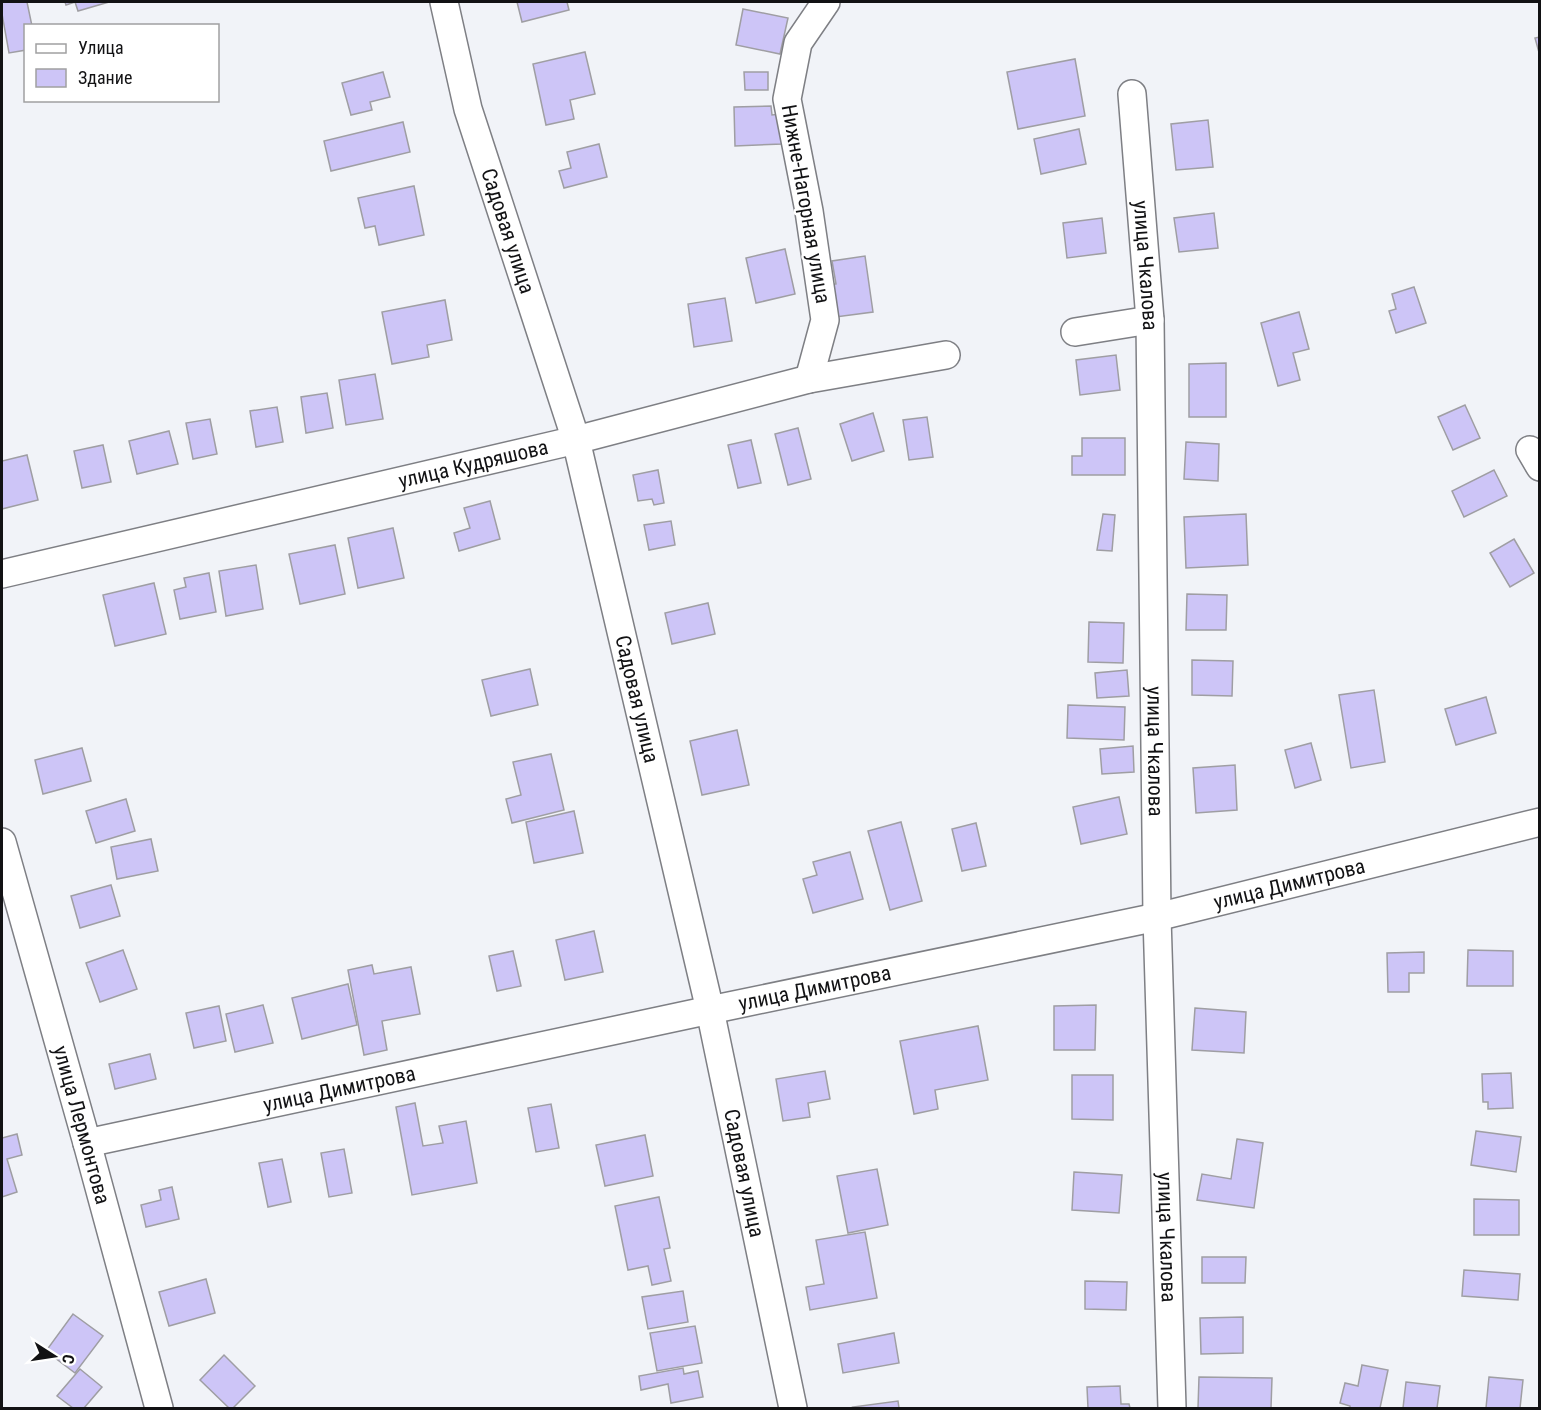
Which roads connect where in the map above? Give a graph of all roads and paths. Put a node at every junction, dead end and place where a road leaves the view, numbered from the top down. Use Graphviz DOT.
graph roads {
  1 [pos="444,2"];
  2 [pos="826,2"];
  3 [pos="1132,94"];
  4 [pos="1150,320"];
  5 [pos="1075,332"];
  6 [pos="946,355"];
  7 [pos="809,379"];
  8 [pos="576,440"];
  9 [pos="2,574"];
  10 [pos="1539,822"];
  11 [pos="2,842"];
  12 [pos="1157,917"];
  13 [pos="710,1010"];
  14 [pos="87,1143"];
  15 [pos="159,1408"];
  16 [pos="793,1408"];
  17 [pos="1172,1408"];
  1 -- 8 [label="street, Садовая улица"];
  2 -- 7 [label="street, Нижне-Нагорная улица"];
  3 -- 4 [label="street, улица Чкалова"];
  4 -- 5 [label="street"];
  4 -- 12 [label="street, улица Чкалова"];
  6 -- 7 [label="street, улица Кудряшова"];
  7 -- 8 [label="street, улица Кудряшова"];
  8 -- 9 [label="street, улица Кудряшова"];
  8 -- 13 [label="street, Садовая улица"];
  10 -- 12 [label="street, улица Димитрова"];
  11 -- 14 [label="street, улица Лермонтова"];
  12 -- 13 [label="street, улица Димитрова"];
  12 -- 17 [label="street, улица Чкалова"];
  13 -- 14 [label="street, улица Димитрова"];
  13 -- 16 [label="street, Садовая улица"];
  14 -- 15 [label="street, улица Лермонтова"];
}
